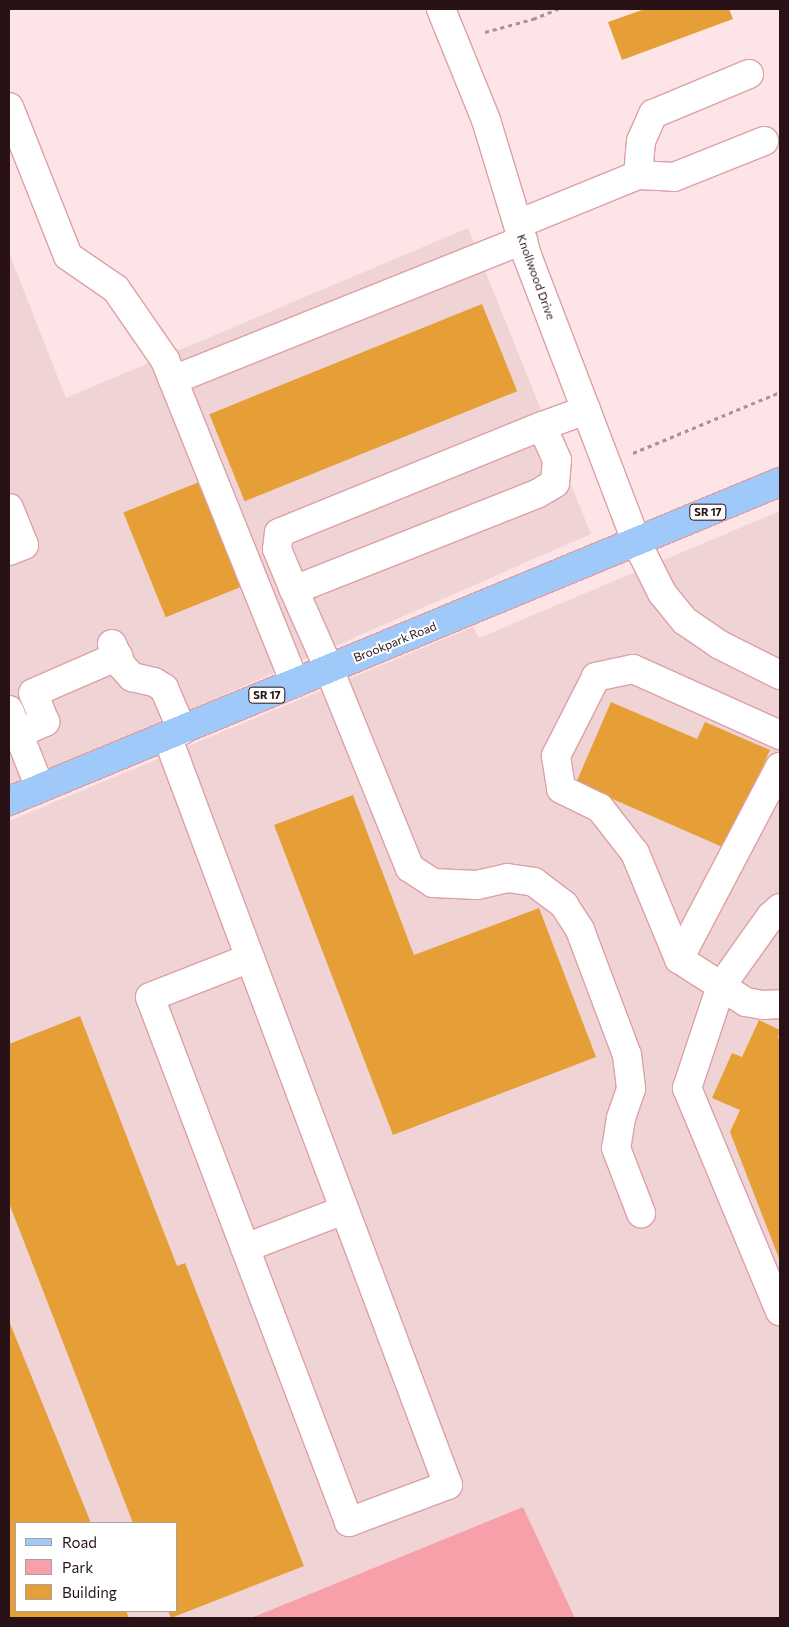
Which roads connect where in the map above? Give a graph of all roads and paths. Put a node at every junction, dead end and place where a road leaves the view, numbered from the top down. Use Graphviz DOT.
graph roads {
  1 [pos="558,9"];
  2 [pos="448,11"];
  3 [pos="485,32"];
  4 [pos="749,74"];
  5 [pos="9,107"];
  6 [pos="764,141"];
  7 [pos="638,174"];
  8 [pos="520,232"];
  9 [pos="173,380"];
  10 [pos="780,392"];
  11 [pos="586,410"];
  12 [pos="542,426"];
  13 [pos="633,453"];
  14 [pos="780,482"];
  15 [pos="9,508"];
  16 [pos="637,543"];
  17 [pos="9,551"];
  18 [pos="294,590"];
  19 [pos="329,669"];
  20 [pos="780,675"];
  21 [pos="295,683"];
  22 [pos="13,722"];
  23 [pos="174,733"];
  24 [pos="780,734"];
  25 [pos="780,767"];
  26 [pos="40,788"];
  27 [pos="9,801"];
  28 [pos="780,908"];
  29 [pos="250,958"];
  30 [pos="679,959"];
  31 [pos="721,986"];
  32 [pos="780,1004"];
  33 [pos="344,1210"];
  34 [pos="640,1213"];
  35 [pos="245,1248"];
  36 [pos="780,1311"];
  1 -- 3 [label="path"];
  2 -- 8 [label="street, Knollwood Drive"];
  4 -- 7 [label="street"];
  5 -- 9 [label="street"];
  6 -- 7 [label="street"];
  7 -- 8 [label="street"];
  8 -- 9 [label="street"];
  8 -- 11 [label="street, Knollwood Drive"];
  9 -- 21 [label="street"];
  10 -- 13 [label="path"];
  11 -- 12 [label="street"];
  11 -- 16 [label="street, Knollwood Drive"];
  12 -- 18 [label="street"];
  12 -- 18 [label="street"];
  14 -- 16 [label="main road, Brookpark Road / SR 17"];
  15 -- 17 [label="street"];
  16 -- 19 [label="main road, Brookpark Road / SR 17"];
  16 -- 20 [label="street, Knollwood Drive"];
  18 -- 19 [label="street"];
  19 -- 21 [label="main road, Brookpark Road / SR 17"];
  19 -- 34 [label="street"];
  21 -- 23 [label="main road, Brookpark Road / SR 17"];
  22 -- 23 [label="street"];
  22 -- 26 [label="street"];
  23 -- 26 [label="main road, Brookpark Road / SR 17"];
  23 -- 29 [label="street"];
  24 -- 30 [label="street"];
  25 -- 30 [label="street"];
  26 -- 27 [label="main road, Brookpark Road / SR 17"];
  28 -- 31 [label="street"];
  29 -- 33 [label="street"];
  29 -- 35 [label="street"];
  30 -- 31 [label="street"];
  31 -- 32 [label="street"];
  31 -- 36 [label="street"];
  33 -- 35 [label="street"];
  33 -- 35 [label="street"];
}
